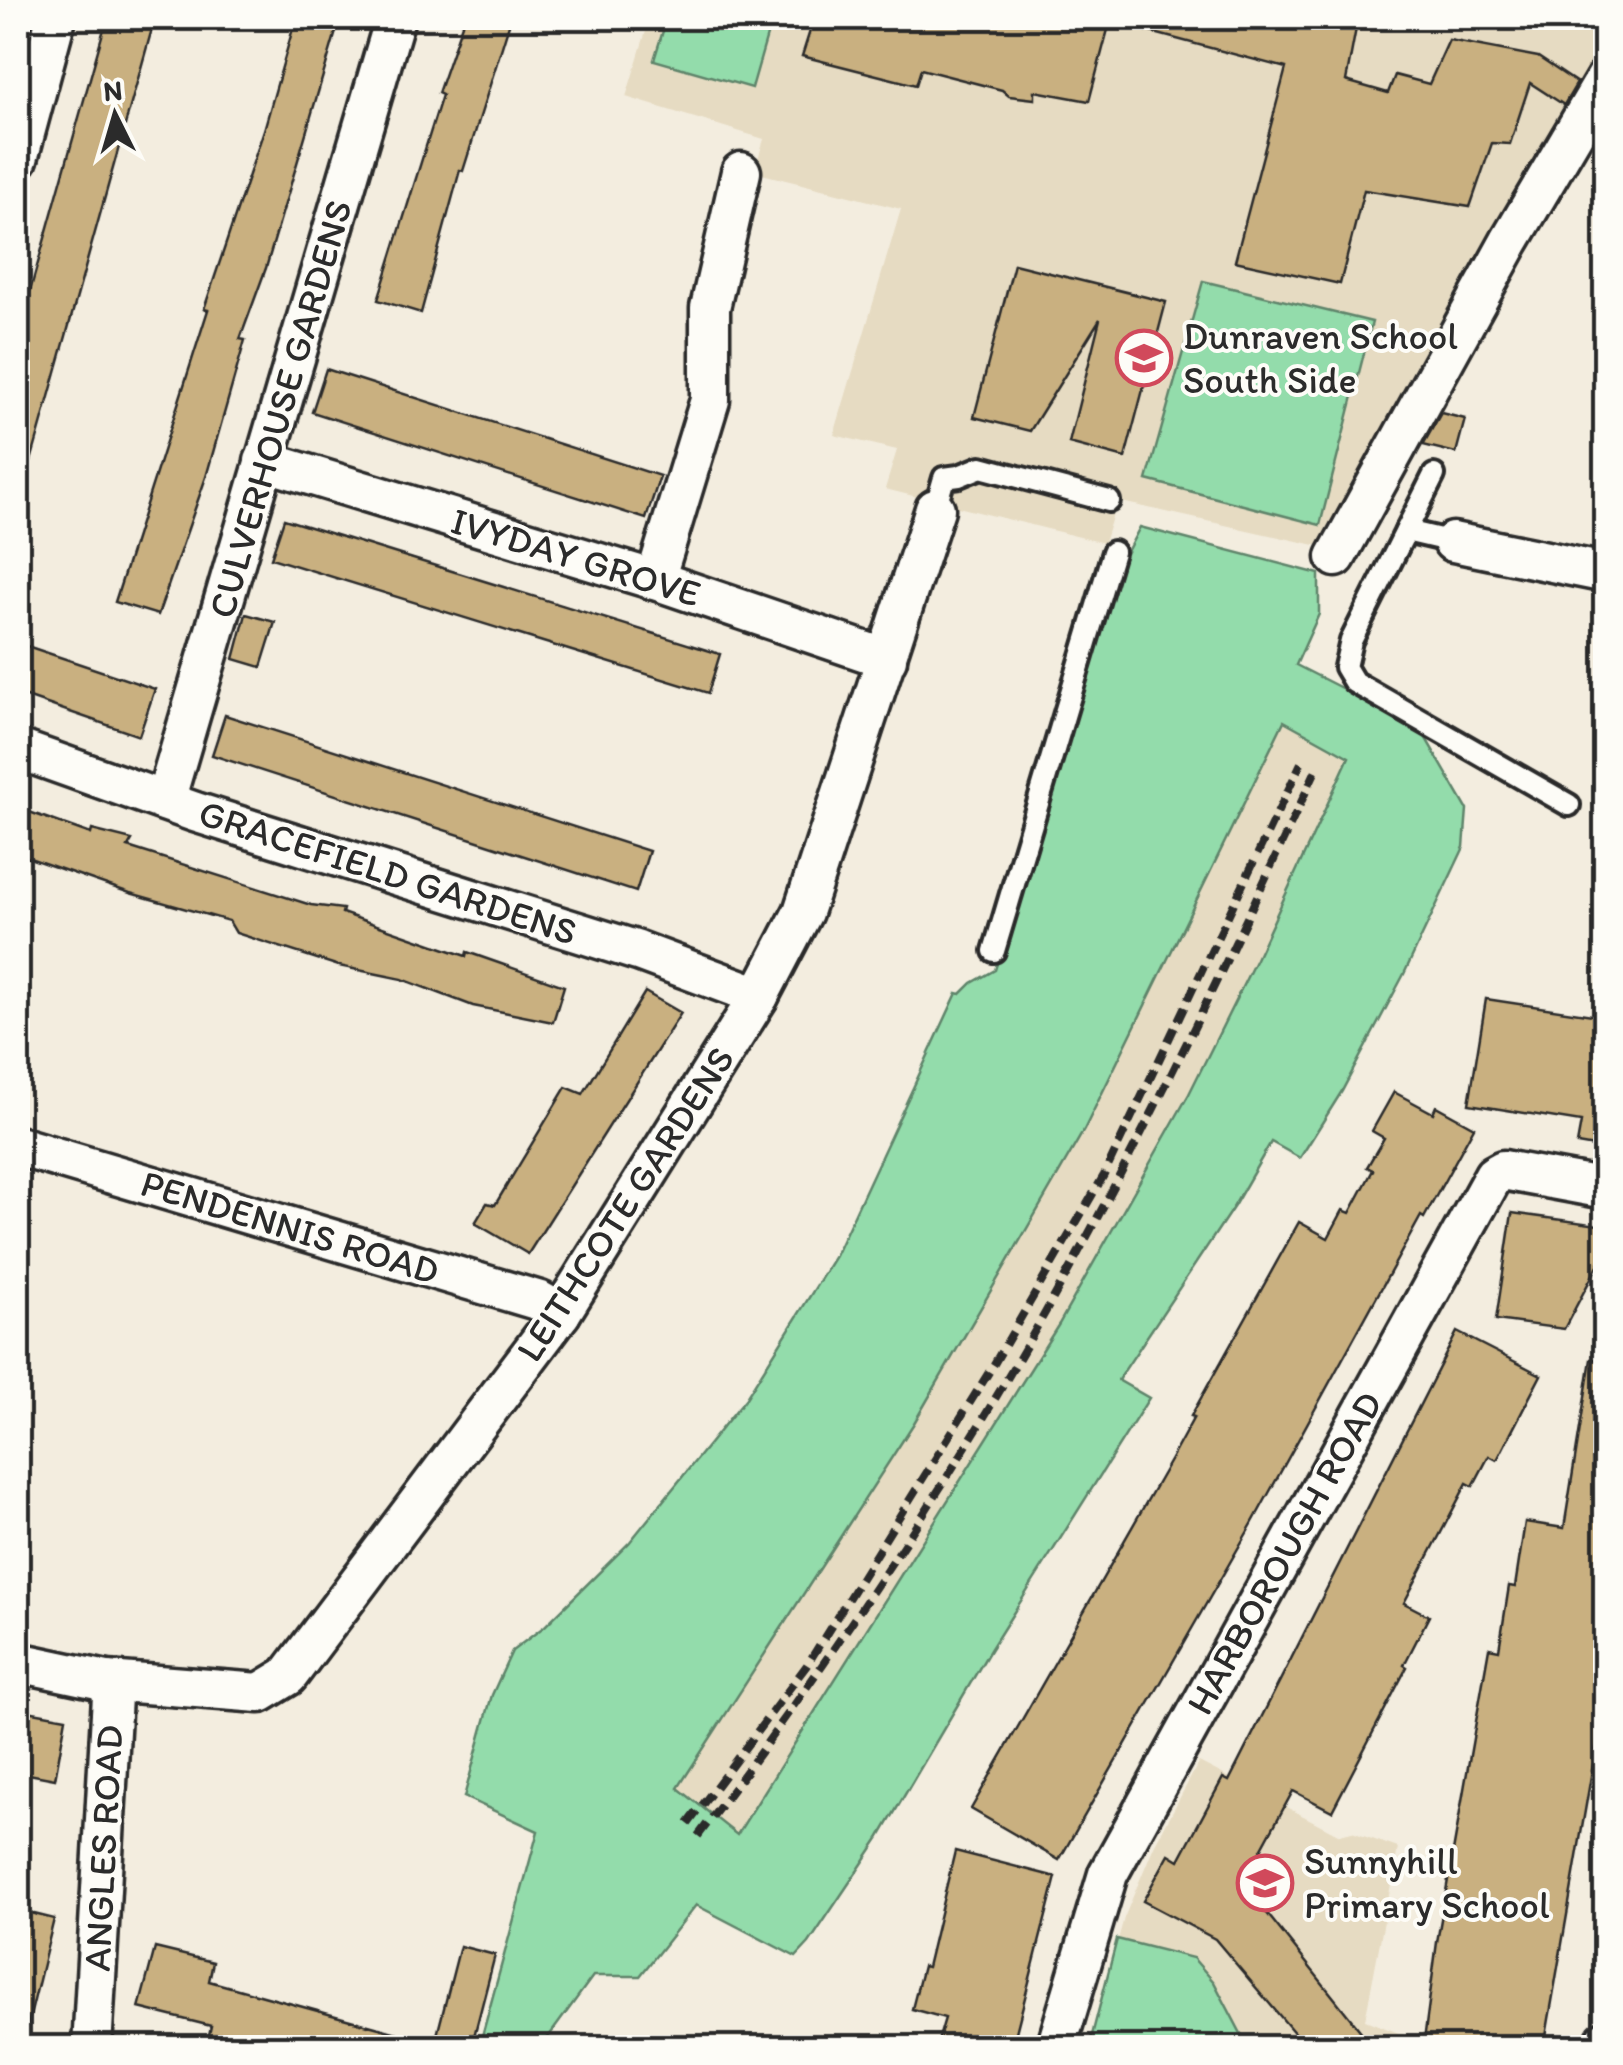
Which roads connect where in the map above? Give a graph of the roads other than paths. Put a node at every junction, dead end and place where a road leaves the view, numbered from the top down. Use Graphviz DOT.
graph roads {
  1 [pos="56,18"];
  2 [pos="395,18"];
  3 [pos="1606,78"];
  4 [pos="18,159"];
  5 [pos="741,172"];
  6 [pos="264,460"];
  7 [pos="1434,475"];
  8 [pos="1109,501"];
  9 [pos="936,509"];
  10 [pos="1406,531"];
  11 [pos="1453,542"];
  12 [pos="1113,552"];
  13 [pos="1336,558"];
  14 [pos="1606,573"];
  15 [pos="655,580"];
  16 [pos="887,659"];
  17 [pos="18,750"];
  18 [pos="166,801"];
  19 [pos="1569,805"];
  20 [pos="994,952"];
  21 [pos="759,996"];
  22 [pos="18,1146"];
  23 [pos="1606,1189"];
  24 [pos="561,1313"];
  25 [pos="18,1662"];
  26 [pos="107,1681"];
  27 [pos="1606,2040"];
  28 [pos="92,2048"];
  29 [pos="1056,2048"];
  30 [pos="1604,2048"];
  1 -- 4 [label="street"];
  2 -- 6 [label="street, CULVERHOUSE GARDENS"];
  3 -- 13 [label="street"];
  5 -- 15 [label="street"];
  6 -- 15 [label="street, IVYDAY GROVE"];
  6 -- 18 [label="street, CULVERHOUSE GARDENS"];
  7 -- 10 [label="lane"];
  8 -- 9 [label="lane"];
  9 -- 16 [label="street, LEITHCOTE GARDENS"];
  10 -- 11 [label="lane"];
  10 -- 19 [label="lane"];
  11 -- 14 [label="street"];
  12 -- 20 [label="lane"];
  15 -- 16 [label="street, IVYDAY GROVE"];
  16 -- 21 [label="street, LEITHCOTE GARDENS"];
  17 -- 18 [label="street, GRACEFIELD GARDENS"];
  18 -- 21 [label="street, GRACEFIELD GARDENS"];
  21 -- 24 [label="street, LEITHCOTE GARDENS"];
  22 -- 24 [label="street, PENDENNIS ROAD"];
  23 -- 29 [label="street, HARBOROUGH ROAD"];
  24 -- 26 [label="street, LEITHCOTE GARDENS"];
  25 -- 26 [label="street, ANGLES ROAD"];
  26 -- 28 [label="street, ANGLES ROAD"];
  27 -- 30 [label="street"];
}
